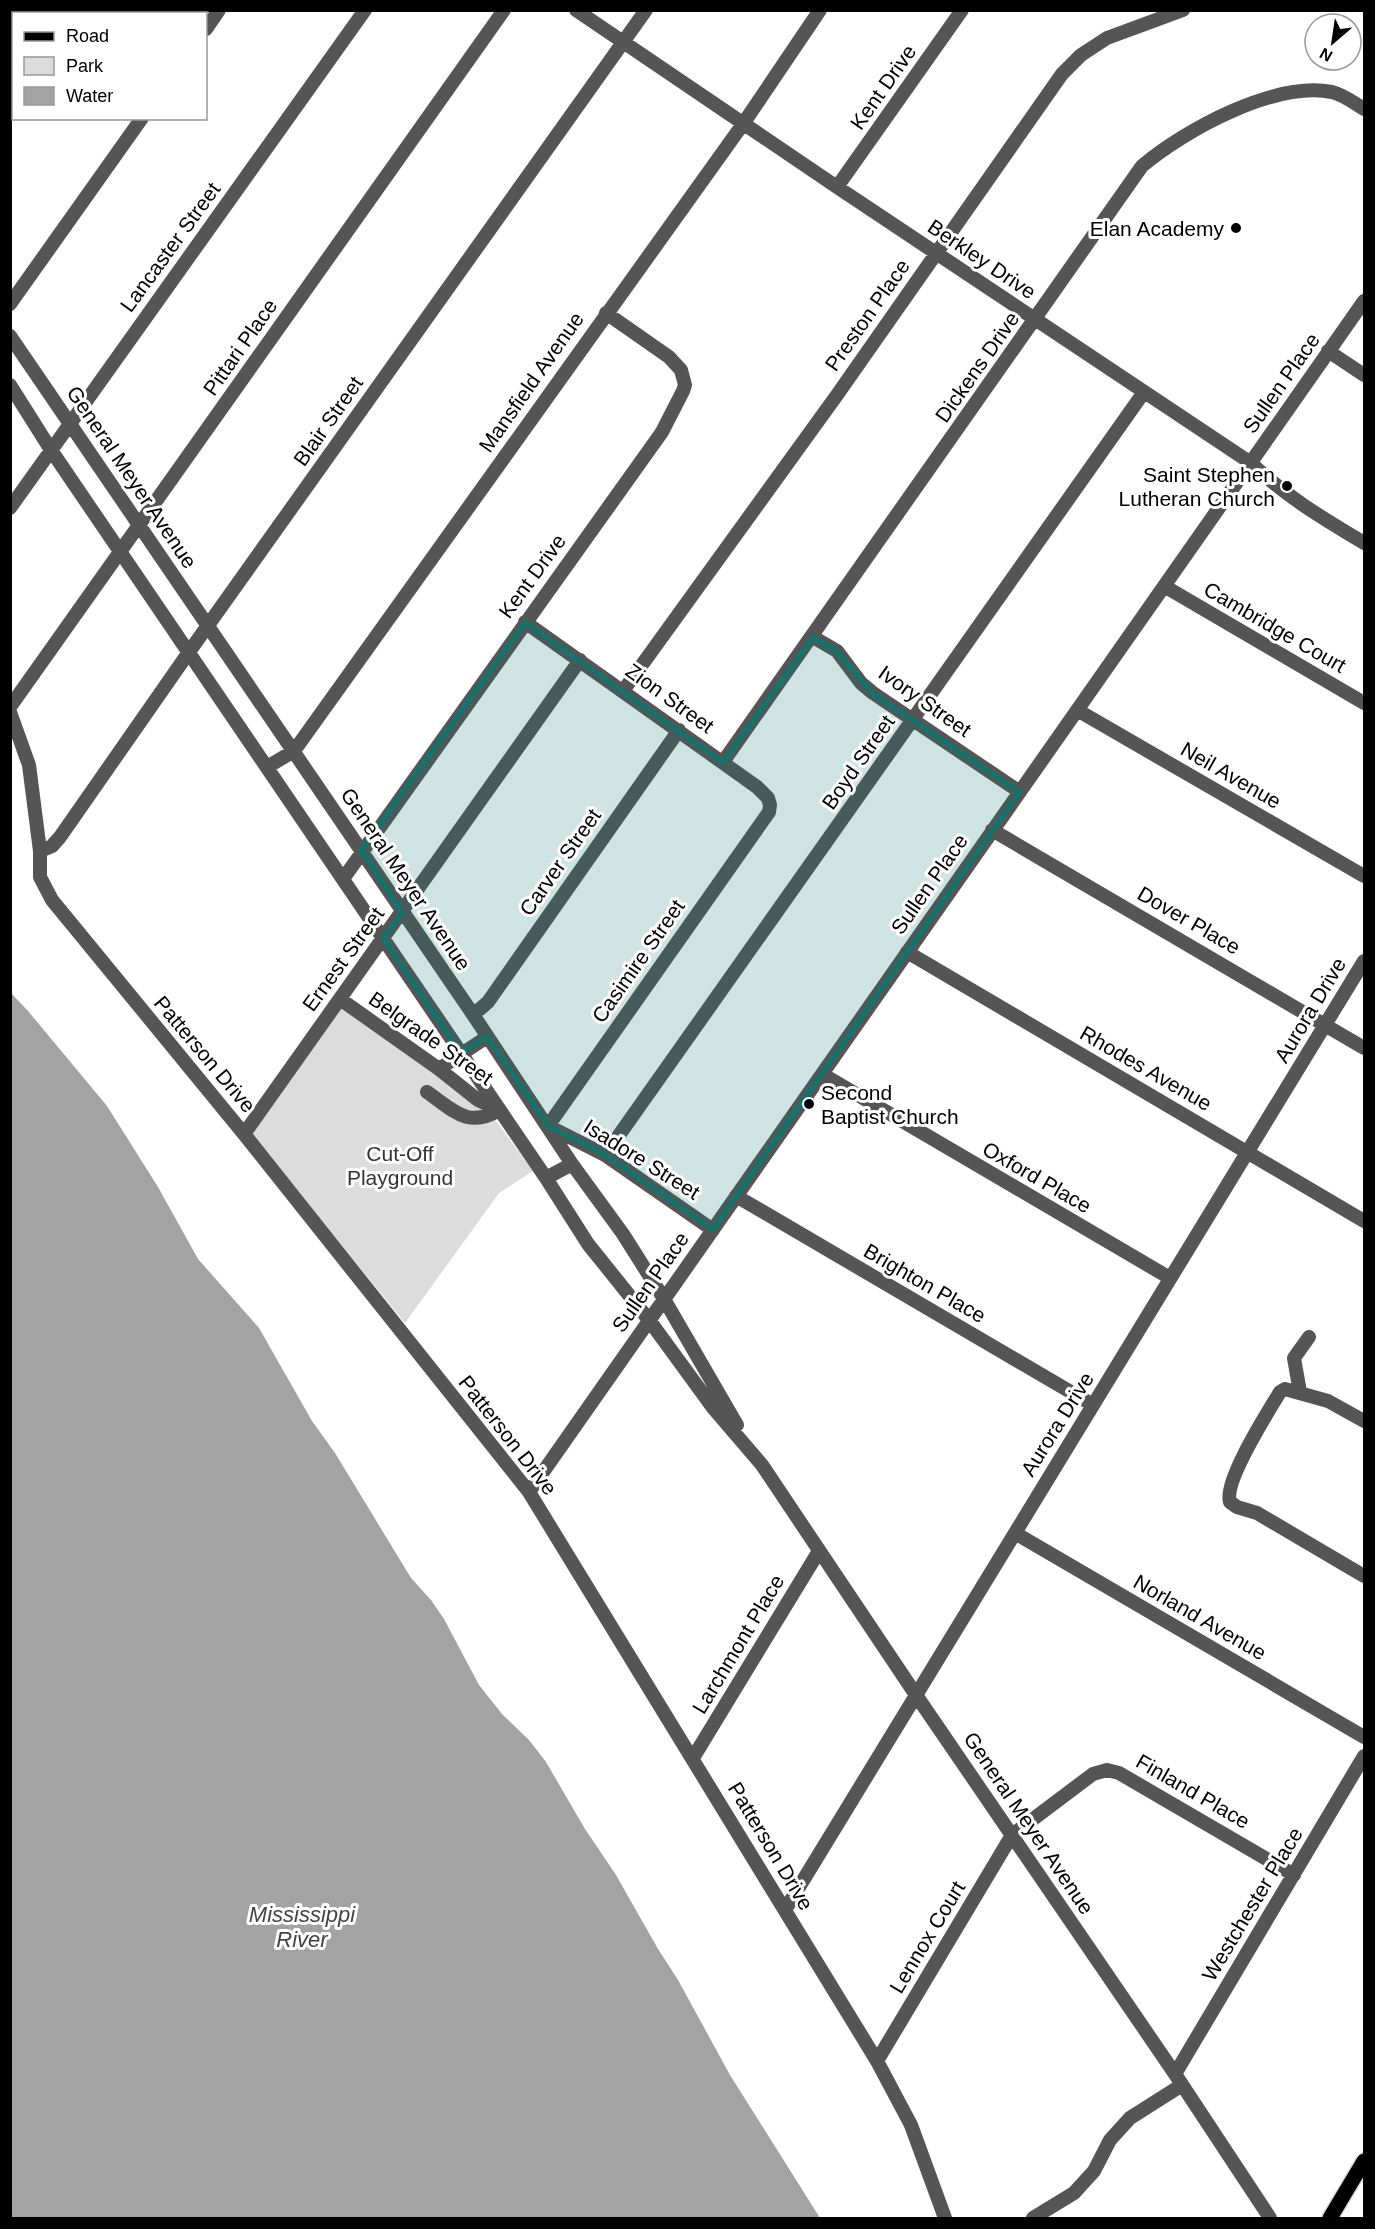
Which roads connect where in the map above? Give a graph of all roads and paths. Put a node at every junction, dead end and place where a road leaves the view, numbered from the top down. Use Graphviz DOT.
graph roads {
  1 [pos="219,10"];
  2 [pos="365,10"];
  3 [pos="504,10"];
  4 [pos="576,10"];
  5 [pos="646,10"];
  6 [pos="820,10"];
  7 [pos="962,10"];
  8 [pos="1184,10"];
  9 [pos="207,28"];
  10 [pos="623,43"];
  11 [pos="1365,109"];
  12 [pos="141,120"];
  13 [pos="742,124"];
  14 [pos="837,188"];
  15 [pos="936,253"];
  16 [pos="1365,301"];
  17 [pos="10,304"];
  18 [pos="606,313"];
  19 [pos="1035,320"];
  20 [pos="10,336"];
  21 [pos="1329,351"];
  22 [pos="1365,375"];
  23 [pos="10,385"];
  24 [pos="1144,392"];
  25 [pos="70,423"];
  26 [pos="51,450"];
  27 [pos="1251,463"];
  28 [pos="10,508"];
  29 [pos="140,524"];
  30 [pos="1365,543"];
  31 [pos="121,551"];
  32 [pos="1164,586"];
  33 [pos="525,622"];
  34 [pos="208,626"];
  35 [pos="813,637"];
  36 [pos="189,652"];
  37 [pos="580,660"];
  38 [pos="623,691"];
  39 [pos="1365,703"];
  40 [pos="10,709"];
  41 [pos="1077,710"];
  42 [pos="914,720"];
  43 [pos="679,730"];
  44 [pos="294,751"];
  45 [pos="723,762"];
  46 [pos="267,767"];
  47 [pos="1020,792"];
  48 [pos="763,819"];
  49 [pos="992,830"];
  50 [pos="362,850"];
  51 [pos="40,851"];
  52 [pos="1365,876"];
  53 [pos="343,879"];
  54 [pos="402,913"];
  55 [pos="383,938"];
  56 [pos="907,952"];
  57 [pos="1365,961"];
  58 [pos="340,999"];
  59 [pos="472,1013"];
  60 [pos="1326,1024"];
  61 [pos="487,1037"];
  62 [pos="1365,1048"];
  63 [pos="460,1053"];
  64 [pos="439,1069"];
  65 [pos="822,1074"];
  66 [pos="428,1092"];
  67 [pos="499,1110"];
  68 [pos="548,1126"];
  69 [pos="244,1134"];
  70 [pos="1248,1152"];
  71 [pos="605,1155"];
  72 [pos="572,1164"];
  73 [pos="546,1178"];
  74 [pos="736,1196"];
  75 [pos="1365,1221"];
  76 [pos="713,1230"];
  77 [pos="1170,1278"];
  78 [pos="664,1299"];
  79 [pos="649,1320"];
  80 [pos="1309,1337"];
  81 [pos="1300,1392"];
  82 [pos="1094,1405"];
  83 [pos="1365,1421"];
  84 [pos="753,1452"];
  85 [pos="529,1492"];
  86 [pos="1015,1533"];
  87 [pos="819,1551"];
  88 [pos="1365,1576"];
  89 [pos="916,1695"];
  90 [pos="1365,1737"];
  91 [pos="1365,1756"];
  92 [pos="693,1758"];
  93 [pos="1012,1835"];
  94 [pos="1294,1875"];
  95 [pos="785,1910"];
  96 [pos="877,2061"];
  97 [pos="1179,2079"];
  98 [pos="1365,2162"];
  99 [pos="945,2218"];
  100 [pos="1033,2218"];
  101 [pos="1270,2218"];
  102 [pos="1330,2218"];
  1 -- 9 [label="street"];
  2 -- 25 [label="street, Lancaster Street"];
  3 -- 29 [label="street, Pittari Place"];
  4 -- 10 [label="street, Berkley Drive"];
  5 -- 10 [label="street, Blair Street"];
  6 -- 13 [label="street, Mansfield Avenue"];
  7 -- 14 [label="street, Kent Drive"];
  8 -- 15 [label="street, Preston Place"];
  10 -- 13 [label="street, Berkley Drive"];
  10 -- 34 [label="street, Blair Street"];
  11 -- 19 [label="street, Dickens Drive"];
  12 -- 17 [label="street"];
  13 -- 14 [label="street, Berkley Drive"];
  13 -- 18 [label="street, Mansfield Avenue"];
  14 -- 15 [label="street, Berkley Drive"];
  15 -- 19 [label="street, Berkley Drive"];
  15 -- 38 [label="street, Preston Place"];
  16 -- 21 [label="street, Sullen Place"];
  18 -- 33 [label="street, Kent Drive"];
  18 -- 44 [label="street, Mansfield Avenue"];
  19 -- 24 [label="street, Berkley Drive"];
  19 -- 35 [label="street, Dickens Drive"];
  20 -- 25 [label="street, General Meyer Avenue"];
  21 -- 22 [label="street"];
  21 -- 27 [label="street, Sullen Place"];
  23 -- 26 [label="street, General Meyer Avenue"];
  24 -- 27 [label="street, Berkley Drive"];
  24 -- 42 [label="street, Boyd Street"];
  25 -- 26 [label="street, Lancaster Street"];
  25 -- 29 [label="street, General Meyer Avenue"];
  26 -- 28 [label="street, Lancaster Street"];
  26 -- 31 [label="street, General Meyer Avenue"];
  27 -- 30 [label="street, Berkley Drive"];
  27 -- 32 [label="street, Sullen Place"];
  29 -- 31 [label="street, Pittari Place"];
  29 -- 34 [label="street, General Meyer Avenue"];
  31 -- 36 [label="street, General Meyer Avenue"];
  31 -- 40 [label="street, Pittari Place"];
  32 -- 39 [label="street, Cambridge Court"];
  32 -- 41 [label="street, Sullen Place"];
  33 -- 37 [label="street, Zion Street"];
  33 -- 50 [label="street, Kent Drive"];
  34 -- 36 [label="street, Blair Street"];
  34 -- 44 [label="street, General Meyer Avenue"];
  35 -- 42 [label="street, Ivory Street"];
  35 -- 45 [label="street, Dickens Drive"];
  36 -- 46 [label="street, General Meyer Avenue"];
  36 -- 51 [label="street, Blair Street"];
  37 -- 38 [label="street, Zion Street"];
  37 -- 54 [label="street, Ernest Street"];
  38 -- 43 [label="street, Zion Street"];
  40 -- 51 [label="street, Patterson Drive"];
  41 -- 47 [label="street, Sullen Place"];
  41 -- 52 [label="street, Neil Avenue"];
  42 -- 47 [label="street, Ivory Street"];
  42 -- 71 [label="street, Boyd Street"];
  43 -- 45 [label="street, Zion Street"];
  43 -- 59 [label="street, Carver Street"];
  44 -- 46 [label="street, Mansfield Avenue"];
  44 -- 50 [label="street, General Meyer Avenue"];
  45 -- 48 [label="street, Zion Street"];
  46 -- 53 [label="street, General Meyer Avenue"];
  47 -- 49 [label="street, Sullen Place"];
  48 -- 68 [label="street, Casimire Street"];
  49 -- 56 [label="street, Sullen Place"];
  49 -- 60 [label="street, Dover Place"];
  50 -- 53 [label="street, Kent Drive"];
  50 -- 54 [label="street, General Meyer Avenue"];
  51 -- 69 [label="street, Patterson Drive"];
  53 -- 55 [label="street, General Meyer Avenue"];
  54 -- 55 [label="street, Ernest Street"];
  54 -- 59 [label="street, General Meyer Avenue"];
  55 -- 58 [label="street, Ernest Street"];
  55 -- 63 [label="street, General Meyer Avenue"];
  56 -- 65 [label="street, Sullen Place"];
  56 -- 70 [label="street, Rhodes Avenue"];
  57 -- 60 [label="street, Aurora Drive"];
  58 -- 64 [label="street, Belgrade Street"];
  58 -- 69 [label="street, Ernest Street"];
  59 -- 61 [label="street, General Meyer Avenue"];
  60 -- 62 [label="street, Dover Place"];
  60 -- 70 [label="street, Aurora Drive"];
  61 -- 63 [label="street"];
  61 -- 68 [label="street, General Meyer Avenue"];
  63 -- 64 [label="street"];
  63 -- 67 [label="street, General Meyer Avenue"];
  64 -- 67 [label="street, Belgrade Street"];
  65 -- 74 [label="street, Sullen Place"];
  65 -- 77 [label="street, Oxford Place"];
  66 -- 67 [label="street"];
  67 -- 73 [label="street, General Meyer Avenue"];
  68 -- 71 [label="street, Isadore Street"];
  68 -- 72 [label="street, General Meyer Avenue"];
  69 -- 85 [label="street, Patterson Drive"];
  70 -- 75 [label="street, Rhodes Avenue"];
  70 -- 77 [label="street, Aurora Drive"];
  71 -- 76 [label="street, Isadore Street"];
  72 -- 73 [label="street"];
  72 -- 78 [label="street, General Meyer Avenue"];
  73 -- 79 [label="street, General Meyer Avenue"];
  74 -- 76 [label="street, Sullen Place"];
  74 -- 82 [label="street, Brighton Place"];
  76 -- 78 [label="street, Sullen Place"];
  77 -- 82 [label="street, Aurora Drive"];
  78 -- 79 [label="street, Sullen Place"];
  78 -- 84 [label="street, General Meyer Avenue"];
  79 -- 84 [label="street, General Meyer Avenue"];
  79 -- 85 [label="street, Sullen Place"];
  80 -- 81 [label="street"];
  81 -- 83 [label="street"];
  81 -- 88 [label="street"];
  82 -- 86 [label="street, Aurora Drive"];
  84 -- 87 [label="street, General Meyer Avenue"];
  85 -- 92 [label="street, Patterson Drive"];
  86 -- 89 [label="street, Aurora Drive"];
  86 -- 90 [label="street, Norland Avenue"];
  87 -- 89 [label="street, General Meyer Avenue"];
  87 -- 92 [label="street, Larchmont Place"];
  89 -- 93 [label="street, General Meyer Avenue"];
  89 -- 95 [label="street, Aurora Drive"];
  91 -- 94 [label="street, Westchester Place"];
  92 -- 95 [label="street, Patterson Drive"];
  93 -- 94 [label="street, Finland Place"];
  93 -- 96 [label="street, Lennox Court"];
  93 -- 97 [label="street, General Meyer Avenue"];
  94 -- 97 [label="street, Westchester Place"];
  95 -- 96 [label="street, Patterson Drive"];
  96 -- 99 [label="street, Patterson Drive"];
  97 -- 100 [label="street, Westchester Place"];
  97 -- 101 [label="street, General Meyer Avenue"];
  98 -- 102 [label="main road"];
}
